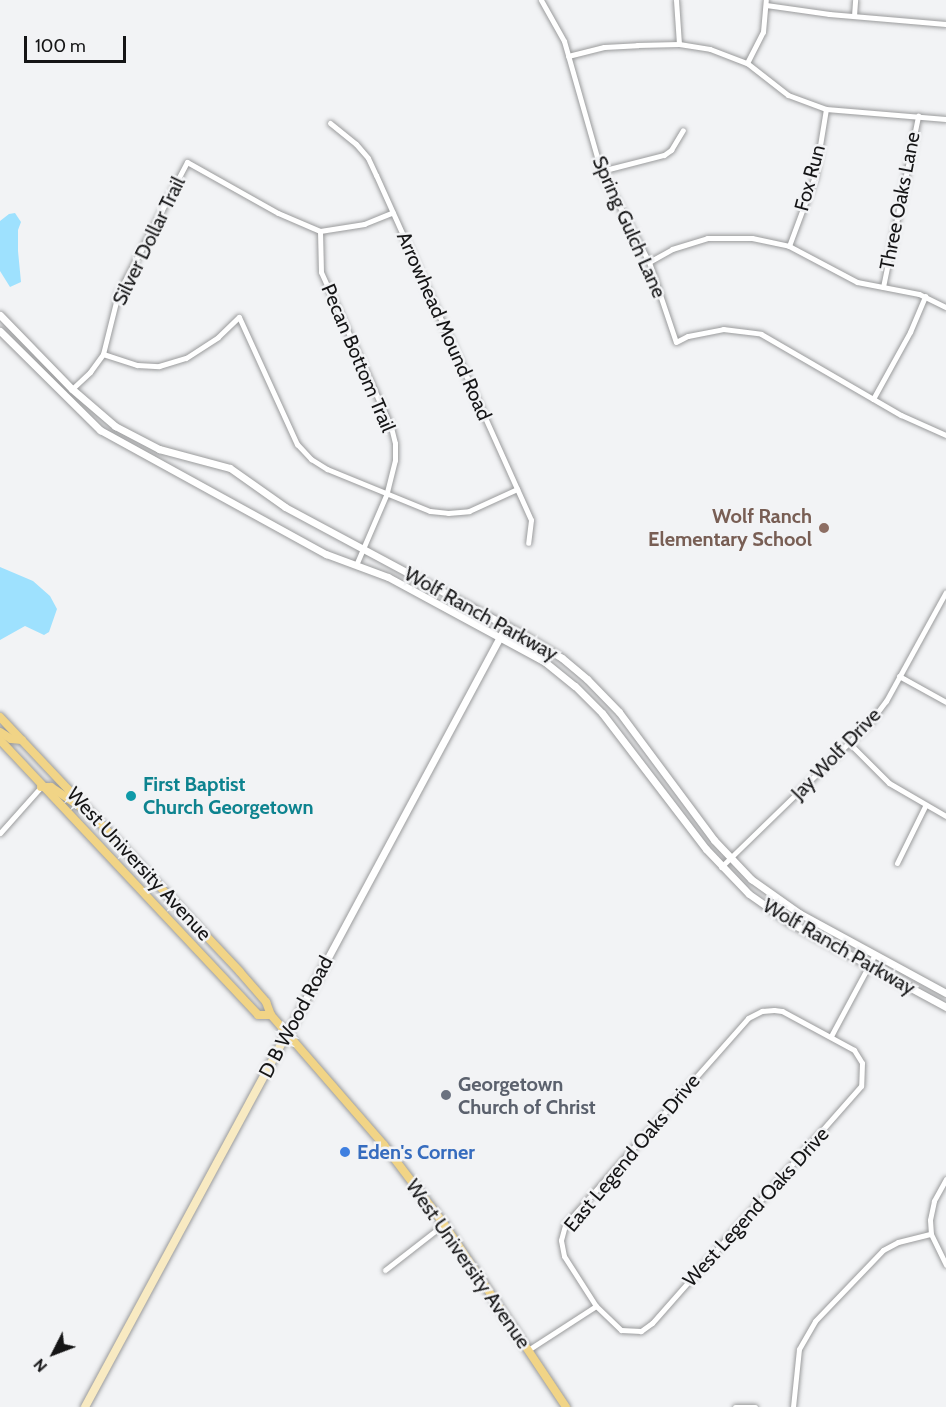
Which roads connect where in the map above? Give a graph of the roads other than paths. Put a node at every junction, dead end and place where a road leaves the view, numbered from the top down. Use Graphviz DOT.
graph roads {
  1 [pos="541,0"];
  2 [pos="676,0"];
  3 [pos="855,0"];
  4 [pos="766,3"];
  5 [pos="854,16"];
  6 [pos="946,24"];
  7 [pos="679,44"];
  8 [pos="568,56"];
  9 [pos="747,63"];
  10 [pos="826,109"];
  11 [pos="918,116"];
  12 [pos="946,119"];
  13 [pos="330,123"];
  14 [pos="683,130"];
  15 [pos="601,171"];
  16 [pos="393,212"];
  17 [pos="320,231"];
  18 [pos="789,246"];
  19 [pos="649,262"];
  20 [pos="883,287"];
  21 [pos="925,296"];
  22 [pos="946,308"];
  23 [pos="0,315"];
  24 [pos="0,331"];
  25 [pos="103,354"];
  26 [pos="72,389"];
  27 [pos="65,397"];
  28 [pos="873,399"];
  29 [pos="946,435"];
  30 [pos="518,489"];
  31 [pos="387,493"];
  32 [pos="528,543"];
  33 [pos="364,551"];
  34 [pos="356,566"];
  35 [pos="946,594"];
  36 [pos="506,625"];
  37 [pos="501,636"];
  38 [pos="899,676"];
  39 [pos="946,702"];
  40 [pos="0,717"];
  41 [pos="0,732"];
  42 [pos="0,740"];
  43 [pos="22,740"];
  44 [pos="850,744"];
  45 [pos="41,787"];
  46 [pos="925,806"];
  47 [pos="92,814"];
  48 [pos="946,816"];
  49 [pos="0,832"];
  50 [pos="730,858"];
  51 [pos="897,863"];
  52 [pos="721,867"];
  53 [pos="875,954"];
  54 [pos="869,966"];
  55 [pos="946,993"];
  56 [pos="946,1007"];
  57 [pos="271,1015"];
  58 [pos="287,1034"];
  59 [pos="831,1036"];
  60 [pos="946,1179"];
  61 [pos="444,1224"];
  62 [pos="931,1234"];
  63 [pos="946,1265"];
  64 [pos="385,1270"];
  65 [pos="596,1306"];
  66 [pos="528,1350"];
  67 [pos="85,1407"];
  68 [pos="566,1407"];
  69 [pos="735,1407"];
  70 [pos="755,1407"];
  71 [pos="793,1407"];
  1 -- 8 [label="street, Spring Gulch Lane"];
  2 -- 7 [label="street"];
  3 -- 5 [label="street"];
  4 -- 5 [label="street"];
  4 -- 9 [label="street"];
  5 -- 6 [label="street"];
  7 -- 8 [label="street"];
  7 -- 9 [label="street"];
  8 -- 15 [label="street, Spring Gulch Lane"];
  9 -- 10 [label="street"];
  10 -- 11 [label="street"];
  10 -- 18 [label="street, Fox Run"];
  11 -- 12 [label="street"];
  11 -- 20 [label="street, Three Oaks Lane"];
  13 -- 16 [label="street, Arrowhead Mound Road"];
  14 -- 15 [label="street"];
  15 -- 19 [label="street, Spring Gulch Lane"];
  16 -- 17 [label="street"];
  16 -- 30 [label="street, Arrowhead Mound Road"];
  17 -- 25 [label="street, Silver Dollar Trail"];
  17 -- 31 [label="street, Pecan Bottom Trail"];
  18 -- 19 [label="street"];
  18 -- 20 [label="street"];
  19 -- 28 [label="street, Spring Gulch Lane"];
  20 -- 21 [label="street"];
  21 -- 22 [label="street"];
  21 -- 28 [label="street"];
  23 -- 26 [label="street, Wolf Ranch Parkway"];
  24 -- 27 [label="street, Wolf Ranch Parkway"];
  25 -- 26 [label="street, Silver Dollar Trail"];
  25 -- 31 [label="street"];
  26 -- 27 [label="street"];
  26 -- 33 [label="street, Wolf Ranch Parkway"];
  27 -- 34 [label="street, Wolf Ranch Parkway"];
  28 -- 29 [label="street, Spring Gulch Lane"];
  30 -- 31 [label="street"];
  30 -- 32 [label="street, Arrowhead Mound Road"];
  31 -- 33 [label="street, Pecan Bottom Trail"];
  33 -- 34 [label="street, Pecan Bottom Trail"];
  33 -- 36 [label="street, Wolf Ranch Parkway"];
  34 -- 37 [label="street, Wolf Ranch Parkway"];
  35 -- 38 [label="street, Jay Wolf Drive"];
  36 -- 37 [label="street, D B Wood Road"];
  36 -- 50 [label="street, Wolf Ranch Parkway"];
  37 -- 52 [label="street, Wolf Ranch Parkway"];
  37 -- 58 [label="street, D B Wood Road"];
  38 -- 39 [label="street"];
  38 -- 44 [label="street, Jay Wolf Drive"];
  40 -- 43 [label="main road, West University Avenue"];
  41 -- 43 [label="main road"];
  42 -- 45 [label="main road, West University Avenue"];
  43 -- 47 [label="main road, West University Avenue"];
  44 -- 46 [label="street"];
  44 -- 50 [label="street, Jay Wolf Drive"];
  45 -- 47 [label="main road"];
  45 -- 49 [label="street"];
  45 -- 57 [label="main road, West University Avenue"];
  46 -- 48 [label="street"];
  46 -- 51 [label="street"];
  47 -- 57 [label="main road, West University Avenue"];
  50 -- 52 [label="street, Jay Wolf Drive"];
  50 -- 53 [label="street, Wolf Ranch Parkway"];
  52 -- 54 [label="street, Wolf Ranch Parkway"];
  53 -- 54 [label="street"];
  53 -- 55 [label="street, Wolf Ranch Parkway"];
  54 -- 56 [label="street, Wolf Ranch Parkway"];
  54 -- 59 [label="street"];
  57 -- 58 [label="main road, West University Avenue"];
  58 -- 61 [label="main road, West University Avenue"];
  58 -- 67 [label="main road, D B Wood Road"];
  59 -- 65 [label="street, West Legend Oaks Drive"];
  59 -- 65 [label="street, East Legend Oaks Drive"];
  60 -- 62 [label="street"];
  61 -- 64 [label="street"];
  61 -- 66 [label="main road, West University Avenue"];
  62 -- 63 [label="street"];
  62 -- 71 [label="street"];
  65 -- 66 [label="street"];
  66 -- 68 [label="main road, West University Avenue"];
  69 -- 70 [label="street"];
}
